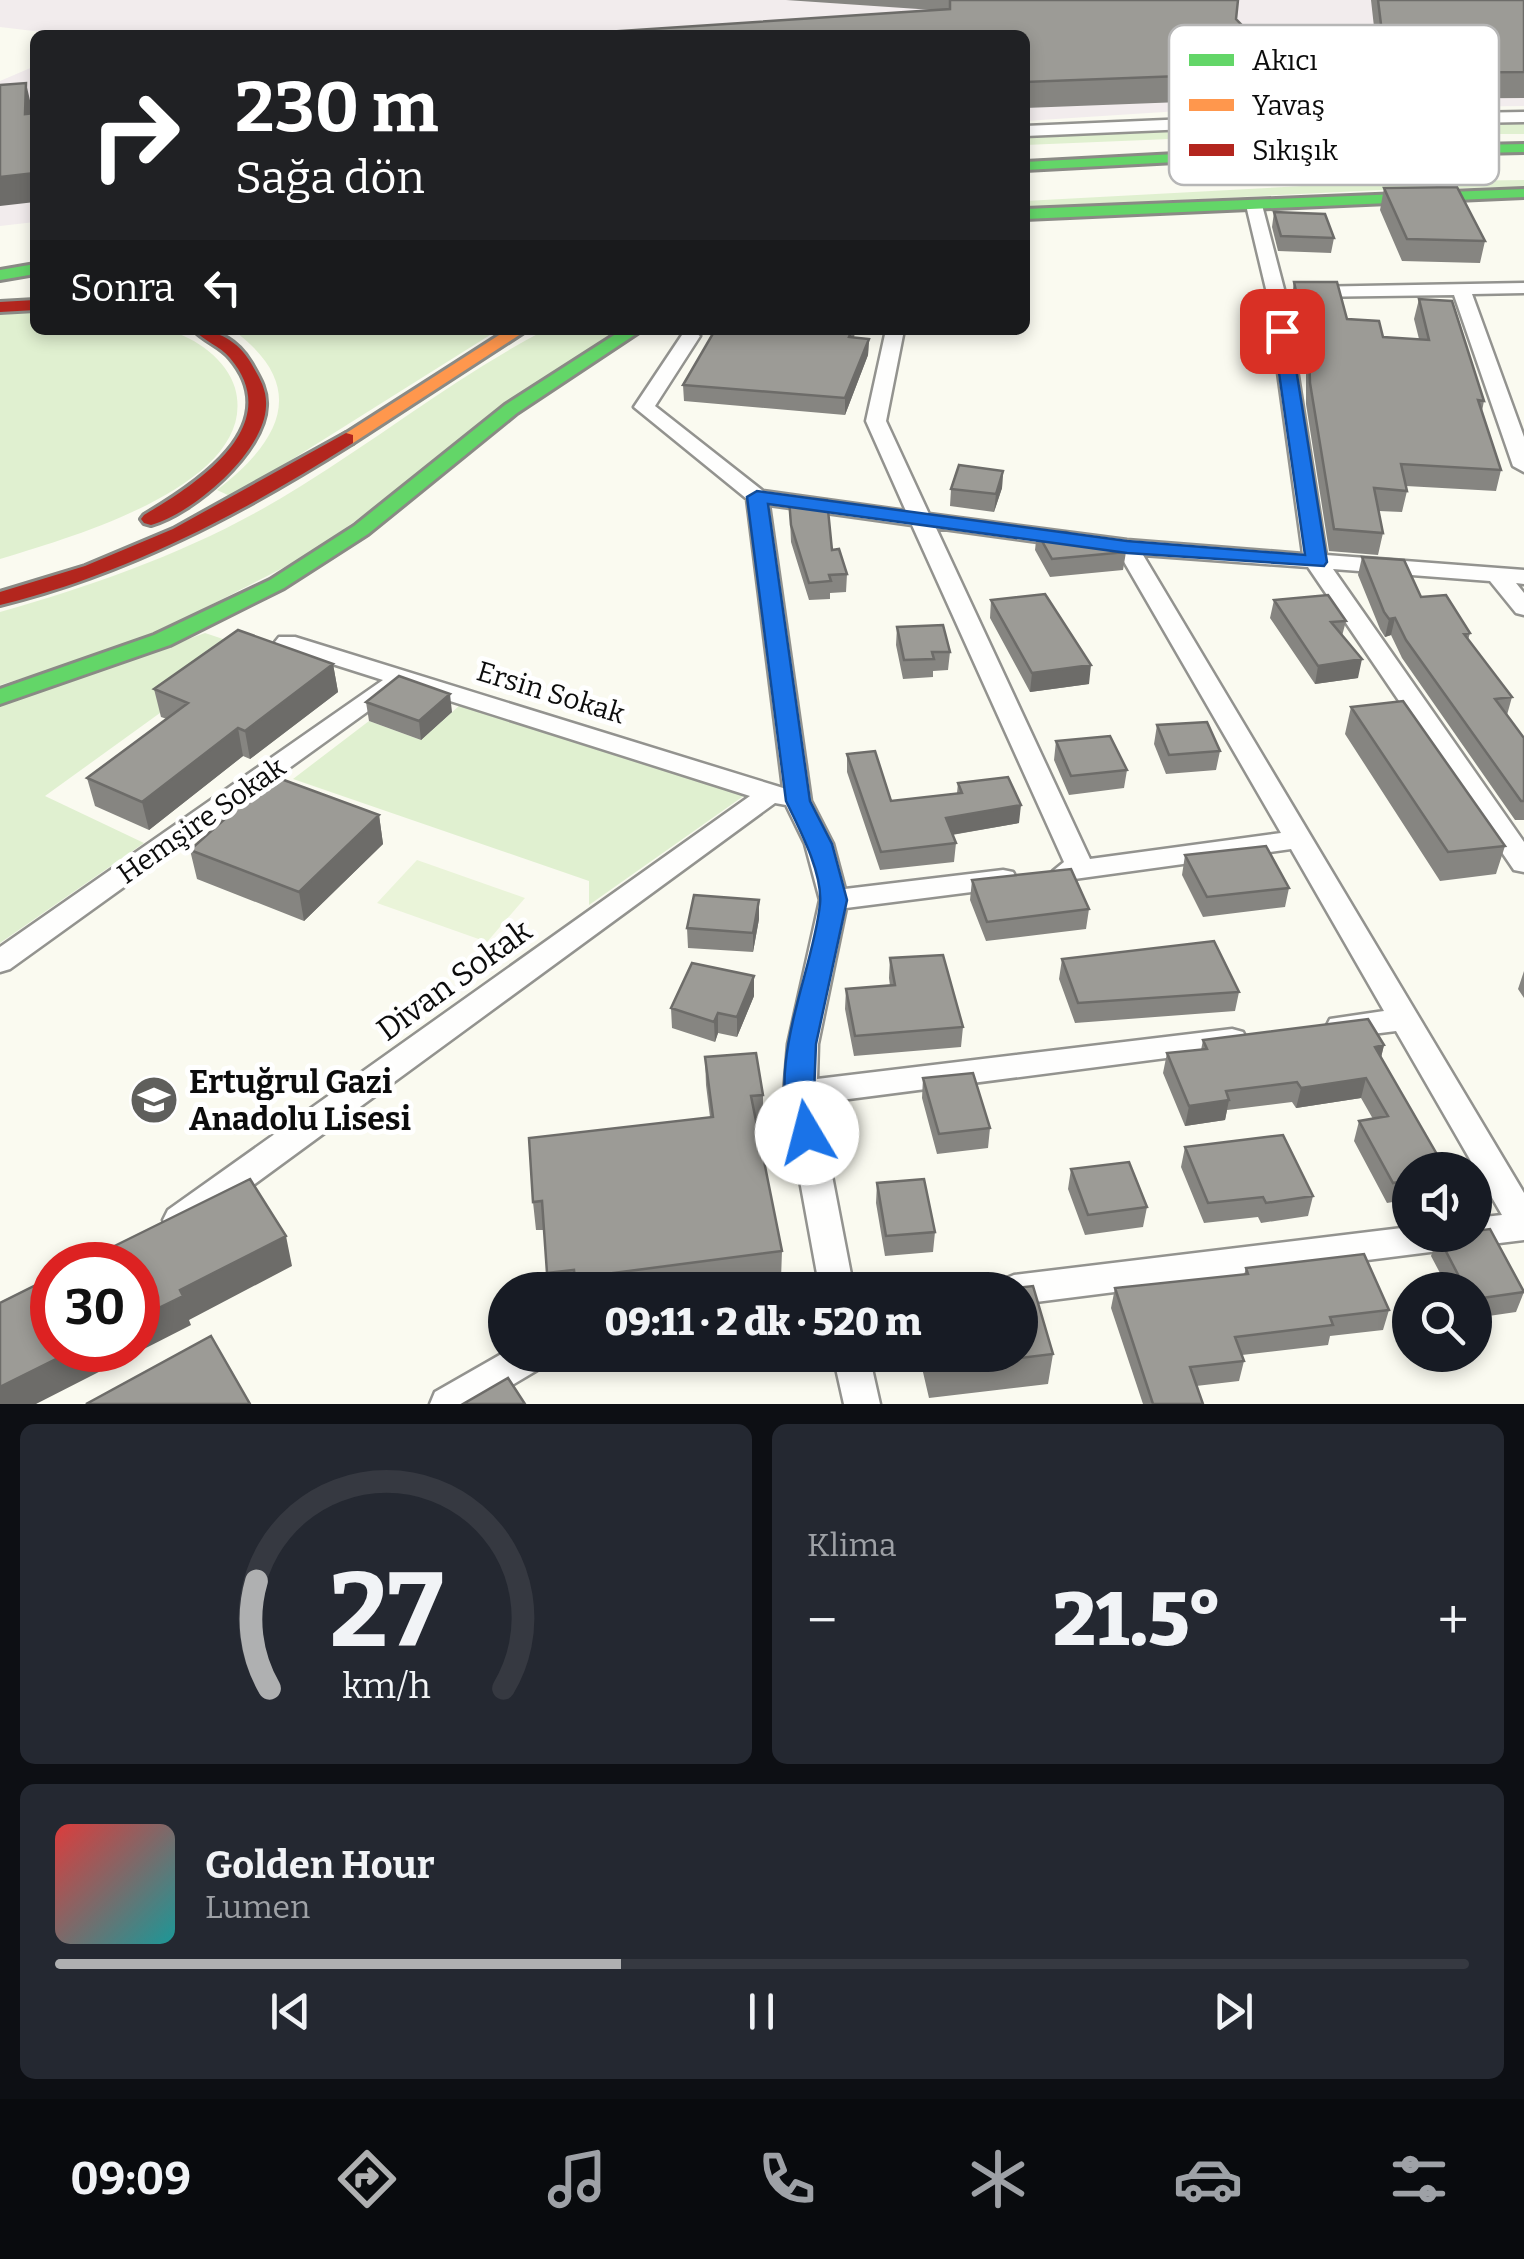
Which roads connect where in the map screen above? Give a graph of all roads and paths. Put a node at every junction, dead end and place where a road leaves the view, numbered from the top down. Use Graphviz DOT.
graph roads {
  1 [pos="1499,117"];
  2 [pos="1524,117"];
  3 [pos="1169,125"];
  4 [pos="1030,131"];
  5 [pos="1524,148"];
  6 [pos="1499,149"];
  7 [pos="1169,158"];
  8 [pos="1499,163"];
  9 [pos="1524,163"];
  10 [pos="1030,166"];
  11 [pos="1169,176"];
  12 [pos="1032,184"];
  13 [pos="1524,193"];
  14 [pos="1254,205"];
  15 [pos="1030,214"];
  16 [pos="30,270"];
  17 [pos="0,275"];
  18 [pos="30,287"];
  19 [pos="1524,288"];
  20 [pos="0,291"];
  21 [pos="1462,291"];
  22 [pos="1276,292"];
  23 [pos="30,305"];
  24 [pos="0,307"];
  25 [pos="212,335"];
  26 [pos="510,335"];
  27 [pos="626,335"];
  28 [pos="894,335"];
  29 [pos="691,336"];
  30 [pos="1524,466"];
  31 [pos="757,497"];
  32 [pos="923,521"];
  33 [pos="132,528"];
  34 [pos="1127,547"];
  35 [pos="1316,562"];
  36 [pos="1496,575"];
  37 [pos="1524,577"];
  38 [pos="0,598"];
  39 [pos="1524,608"];
  40 [pos="287,642"];
  41 [pos="403,677"];
  42 [pos="0,697"];
  43 [pos="785,797"];
  44 [pos="1301,838"];
  45 [pos="1524,864"];
  46 [pos="1081,870"];
  47 [pos="834,900"];
  48 [pos="0,962"];
  49 [pos="1406,1019"];
  50 [pos="1308,1031"];
  51 [pos="1269,1036"];
  52 [pos="800,1094"];
  53 [pos="176,1223"];
  54 [pos="1524,1225"];
  55 [pos="1492,1230"];
  56 [pos="1392,1243"];
  57 [pos="834,1272"];
  58 [pos="1038,1287"];
  59 [pos="503,1372"];
  60 [pos="855,1372"];
  61 [pos="448,1404"];
  62 [pos="862,1404"];
  1 -- 2 [label="street"];
  3 -- 4 [label="street"];
  5 -- 6 [label="main road"];
  7 -- 10 [label="main road"];
  8 -- 9 [label="main road"];
  11 -- 12 [label="main road"];
  13 -- 14 [label="main road"];
  14 -- 15 [label="main road"];
  14 -- 22 [label="street"];
  16 -- 17 [label="main road"];
  18 -- 20 [label="main road"];
  19 -- 21 [label="street"];
  21 -- 22 [label="street"];
  21 -- 30 [label="street"];
  22 -- 35 [label="street"];
  23 -- 24 [label="main road"];
  25 -- 33 [label="main road"];
  26 -- 38 [label="main road"];
  27 -- 42 [label="main road"];
  28 -- 32 [label="street"];
  29 -- 31 [label="street"];
  31 -- 32 [label="street"];
  31 -- 43 [label="street"];
  32 -- 34 [label="street"];
  32 -- 46 [label="street"];
  34 -- 35 [label="street"];
  34 -- 44 [label="street"];
  35 -- 36 [label="street"];
  35 -- 45 [label="street"];
  36 -- 37 [label="street"];
  36 -- 39 [label="street"];
  40 -- 41 [label="street, Ersin Sokak"];
  41 -- 43 [label="street, Ersin Sokak"];
  41 -- 48 [label="street, Hemşire Sokak"];
  43 -- 47 [label="street"];
  43 -- 53 [label="street, Divan Sokak"];
  44 -- 46 [label="street"];
  44 -- 49 [label="street"];
  46 -- 47 [label="street"];
  47 -- 52 [label="street"];
  49 -- 50 [label="street"];
  49 -- 54 [label="street"];
  51 -- 52 [label="street"];
  52 -- 57 [label="street"];
  54 -- 55 [label="street"];
  56 -- 58 [label="street"];
  59 -- 61 [label="street"];
  60 -- 62 [label="street"];
}
